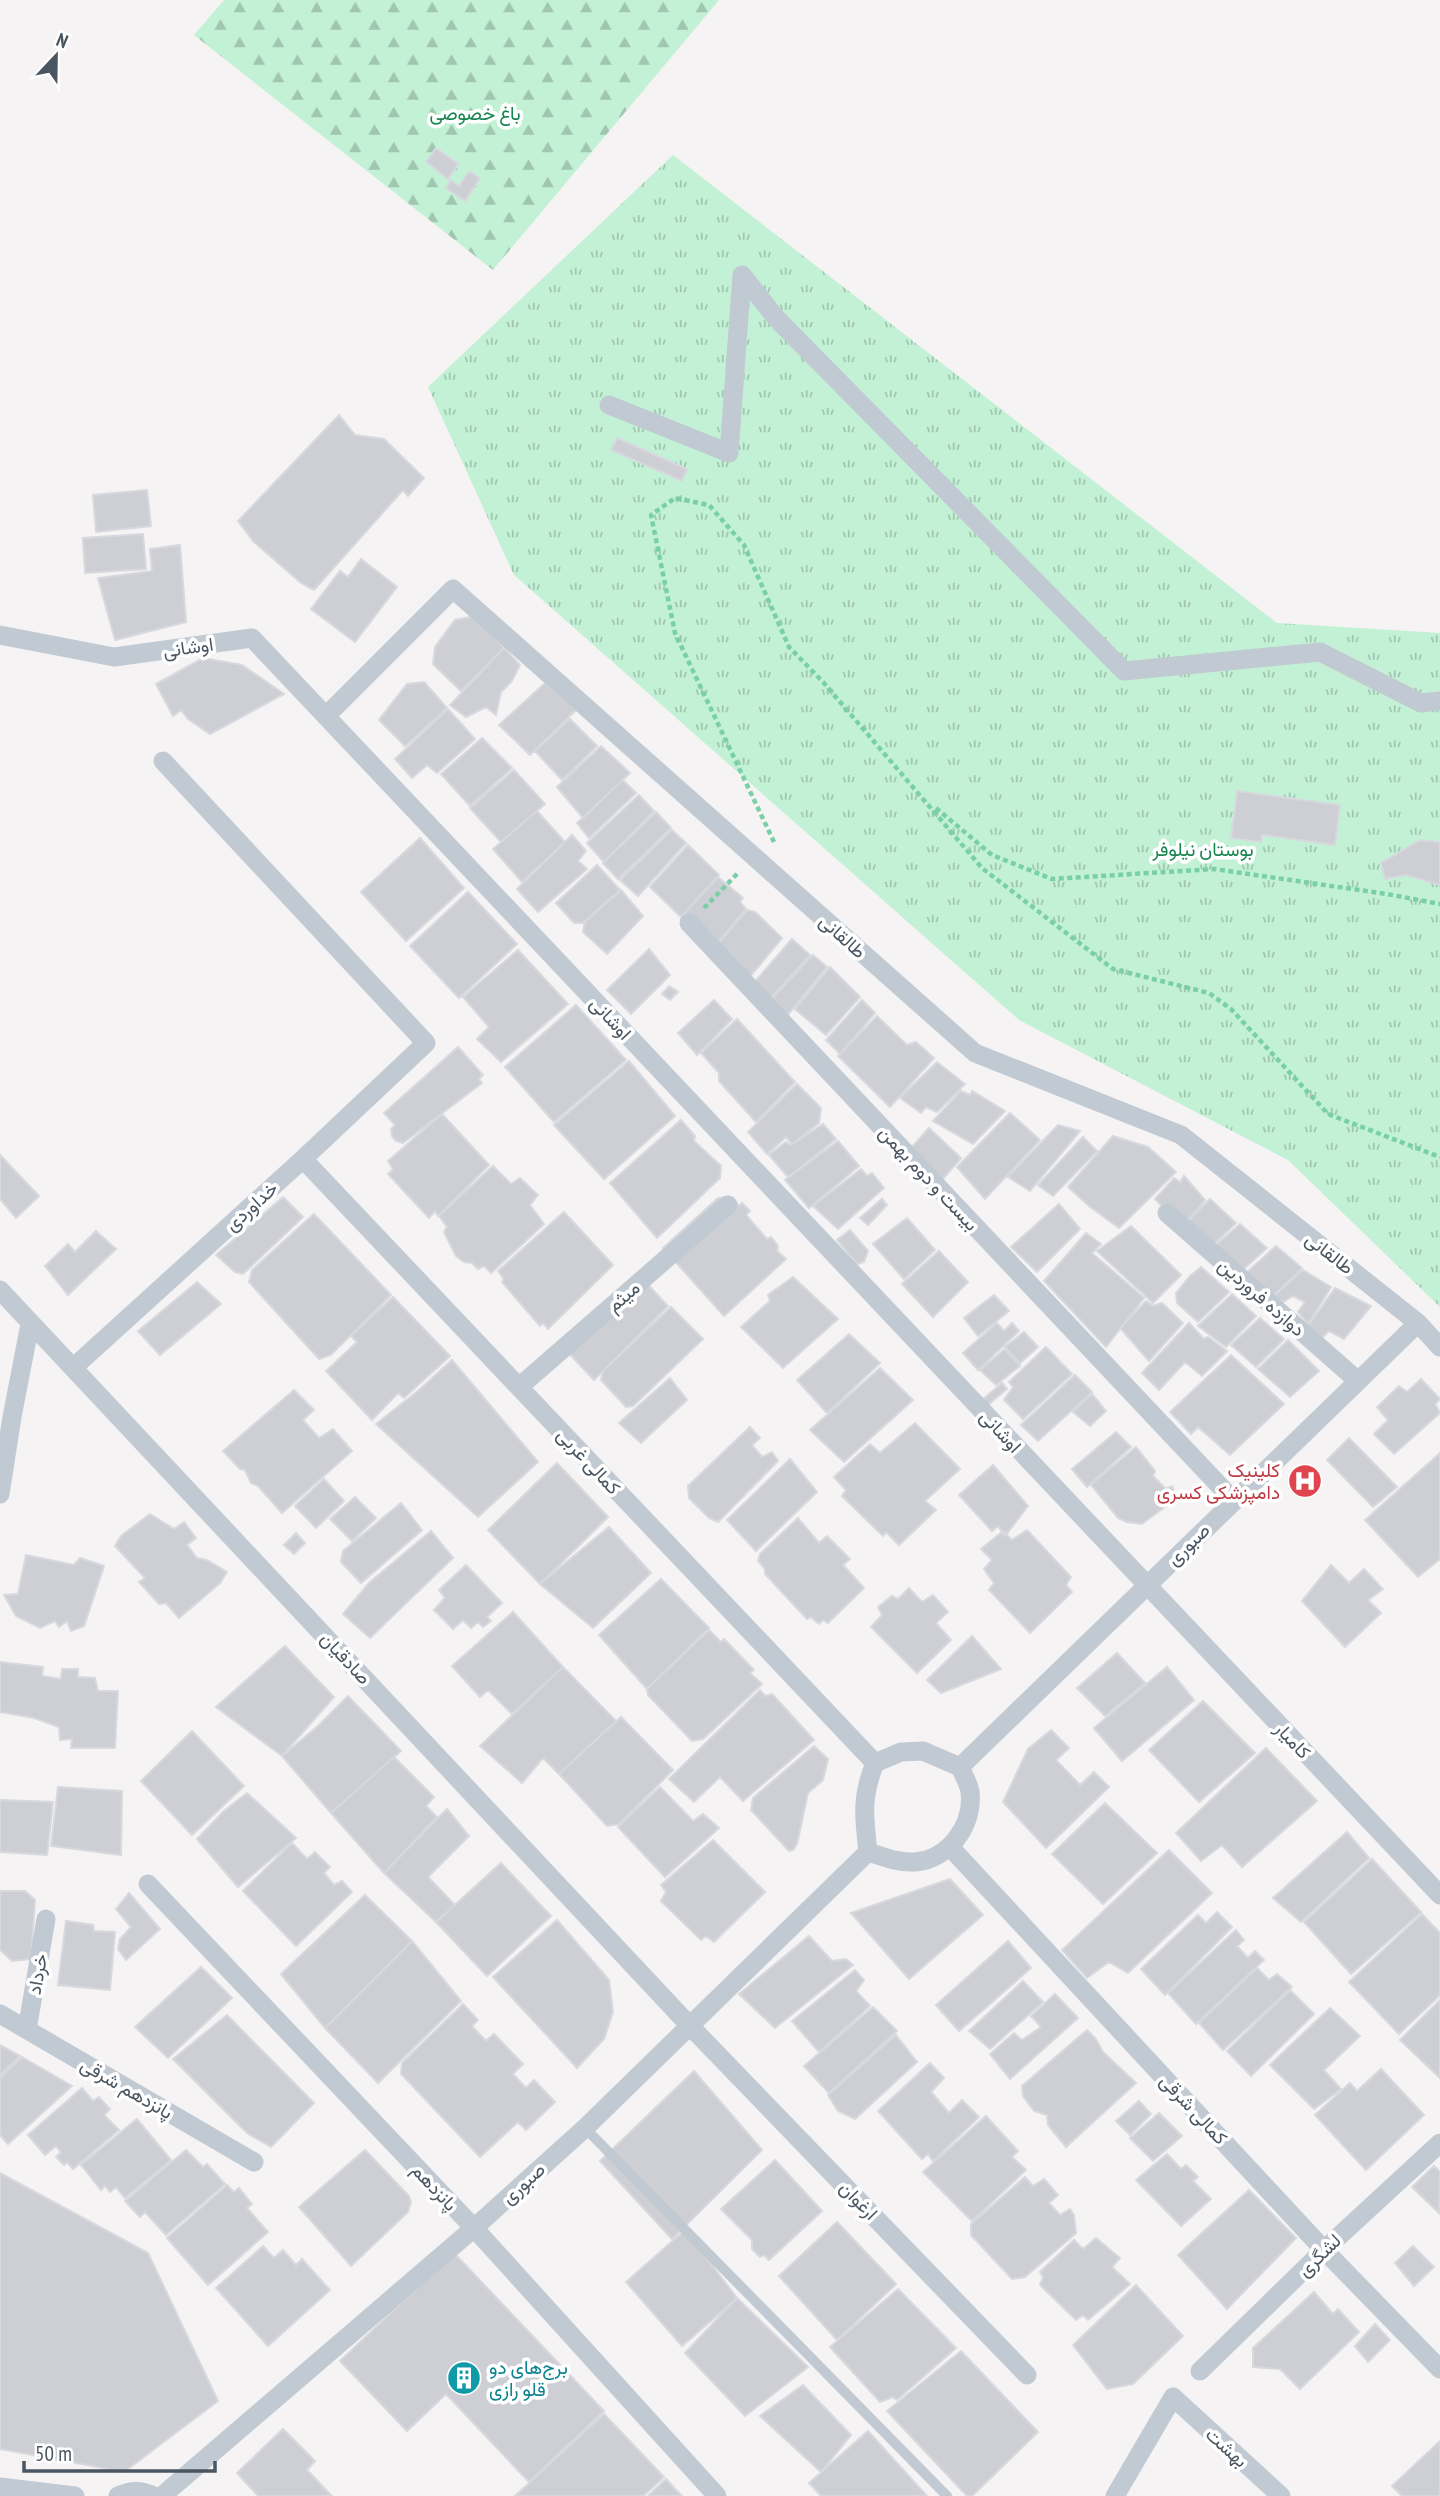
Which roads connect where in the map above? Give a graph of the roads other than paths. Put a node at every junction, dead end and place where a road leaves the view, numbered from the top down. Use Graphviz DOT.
graph roads {
  1 [pos="609,405"];
  2 [pos="0,635"];
  3 [pos="1440,701"];
  4 [pos="326,716"];
  5 [pos="163,761"];
  6 [pos="689,923"];
  7 [pos="303,1158"];
  8 [pos="728,1205"];
  9 [pos="1167,1213"];
  10 [pos="0,1290"];
  11 [pos="1418,1323"];
  12 [pos="30,1324"];
  13 [pos="1440,1347"];
  14 [pos="74,1367"];
  15 [pos="1358,1381"];
  16 [pos="519,1387"];
  17 [pos="0,1494"];
  18 [pos="1234,1501"];
  19 [pos="1146,1585"];
  20 [pos="875,1763"];
  21 [pos="960,1767"];
  22 [pos="950,1847"];
  23 [pos="867,1852"];
  24 [pos="148,1884"];
  25 [pos="1440,1895"];
  26 [pos="46,1919"];
  27 [pos="0,2014"];
  28 [pos="690,2026"];
  29 [pos="27,2030"];
  30 [pos="585,2128"];
  31 [pos="1440,2143"];
  32 [pos="254,2162"];
  33 [pos="474,2228"];
  34 [pos="1324,2250"];
  35 [pos="1440,2370"];
  36 [pos="1200,2371"];
  37 [pos="1027,2375"];
  38 [pos="0,2487"];
  39 [pos="75,2496"];
  40 [pos="118,2496"];
  41 [pos="154,2496"];
  42 [pos="162,2496"];
  43 [pos="718,2496"];
  44 [pos="947,2496"];
  45 [pos="1115,2496"];
  46 [pos="1281,2496"];
  1 -- 3 [label="street"];
  2 -- 4 [label="street, اوشانی"];
  4 -- 11 [label="street, طالقانی"];
  4 -- 19 [label="street, اوشانی"];
  5 -- 7 [label="street, خداوردی"];
  6 -- 18 [label="street, بیست و دوم بهمن"];
  7 -- 14 [label="street, خداوردی"];
  7 -- 16 [label="street, کمالی غربی"];
  8 -- 16 [label="street, میثم"];
  9 -- 15 [label="street, دوازده فروردین"];
  10 -- 12 [label="street, صادقیان"];
  11 -- 13 [label="street, طالقانی"];
  11 -- 15 [label="street, صبوری"];
  12 -- 14 [label="street, صادقیان"];
  12 -- 17 [label="street"];
  14 -- 28 [label="street, صادقیان"];
  15 -- 18 [label="street, صبوری"];
  16 -- 20 [label="street, کمالی غربی"];
  18 -- 19 [label="street, صبوری"];
  19 -- 21 [label="street, صبوری"];
  19 -- 25 [label="street, کامیار"];
  20 -- 21 [label="street"];
  20 -- 23 [label="street"];
  21 -- 22 [label="street"];
  22 -- 23 [label="street"];
  22 -- 34 [label="street, کمالی شرقی"];
  23 -- 28 [label="street, صبوری"];
  24 -- 33 [label="street, پانزدهم"];
  26 -- 29 [label="street, خرداد"];
  27 -- 29 [label="street, پانزدهم شرقی"];
  28 -- 30 [label="street, صبوری"];
  28 -- 37 [label="street, ارغوان"];
  29 -- 32 [label="street, پانزدهم شرقی"];
  30 -- 33 [label="street, صبوری"];
  30 -- 44 [label="lane"];
  31 -- 34 [label="street, لشگری"];
  33 -- 42 [label="street, صبوری"];
  33 -- 43 [label="street, پانزدهم"];
  34 -- 35 [label="street, کمالی شرقی"];
  34 -- 36 [label="street, لشگری"];
  38 -- 39 [label="street"];
  40 -- 41 [label="street"];
  45 -- 46 [label="street, بهشت"];
}
